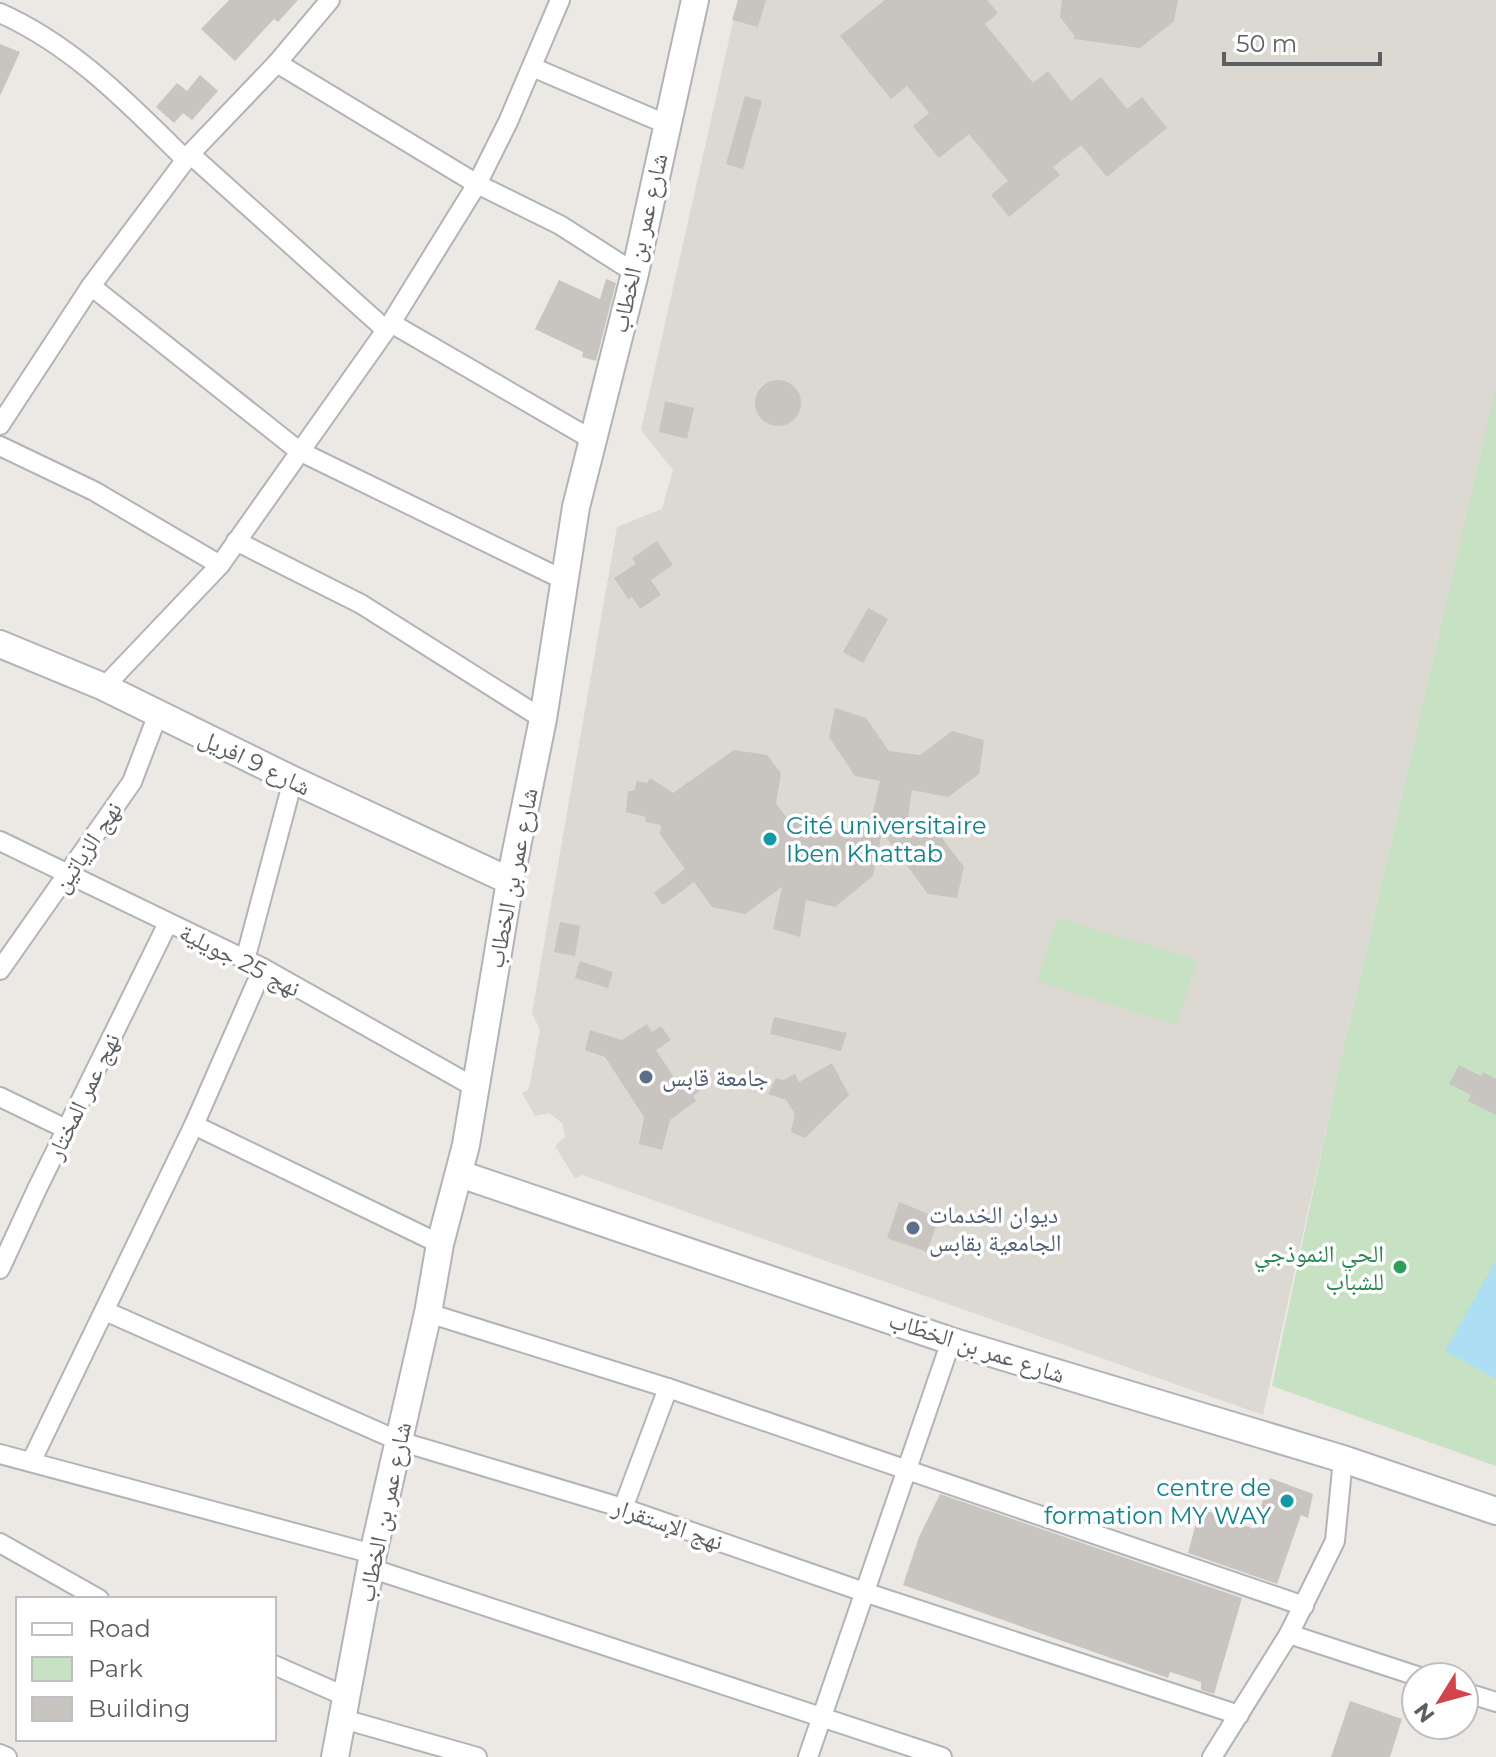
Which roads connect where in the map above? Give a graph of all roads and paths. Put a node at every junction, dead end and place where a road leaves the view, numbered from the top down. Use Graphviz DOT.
graph roads {
  1 [pos="330,0"];
  2 [pos="560,0"];
  3 [pos="695,0"];
  4 [pos="0,13"];
  5 [pos="277,63"];
  6 [pos="532,67"];
  7 [pos="666,124"];
  8 [pos="188,157"];
  9 [pos="477,184"];
  10 [pos="635,273"];
  11 [pos="91,286"];
  12 [pos="389,326"];
  13 [pos="0,425"];
  14 [pos="591,439"];
  15 [pos="0,446"];
  16 [pos="299,451"];
  17 [pos="236,541"];
  18 [pos="220,565"];
  19 [pos="564,580"];
  20 [pos="0,644"];
  21 [pos="104,687"];
  22 [pos="158,714"];
  23 [pos="543,719"];
  24 [pos="293,780"];
  25 [pos="0,841"];
  26 [pos="69,874"];
  27 [pos="510,881"];
  28 [pos="168,923"];
  29 [pos="245,960"];
  30 [pos="263,968"];
  31 [pos="0,970"];
  32 [pos="476,1088"];
  33 [pos="0,1097"];
  34 [pos="194,1125"];
  35 [pos="66,1129"];
  36 [pos="460,1174"];
  37 [pos="440,1244"];
  38 [pos="0,1269"];
  39 [pos="105,1311"];
  40 [pos="428,1313"];
  41 [pos="951,1341"];
  42 [pos="668,1388"];
  43 [pos="399,1441"];
  44 [pos="0,1454"];
  45 [pos="1343,1459"];
  46 [pos="31,1462"];
  47 [pos="907,1469"];
  48 [pos="623,1508"];
  49 [pos="1496,1511"];
  50 [pos="0,1543"];
  51 [pos="371,1561"];
  52 [pos="864,1592"];
  53 [pos="95,1597"];
  54 [pos="1304,1606"];
  55 [pos="1289,1634"];
  56 [pos="276,1666"];
  57 [pos="1400,1670"];
  58 [pos="345,1708"];
  59 [pos="1239,1715"];
  60 [pos="822,1716"];
  61 [pos="0,1754"];
  62 [pos="7,1757"];
  63 [pos="335,1757"];
  64 [pos="477,1757"];
  65 [pos="808,1757"];
  66 [pos="942,1757"];
  67 [pos="1212,1757"];
  1 -- 5 [label="street"];
  2 -- 6 [label="street"];
  3 -- 7 [label="street, شارع عمر بن الخطاب"];
  4 -- 8 [label="street"];
  5 -- 8 [label="street"];
  5 -- 9 [label="street"];
  6 -- 7 [label="street"];
  6 -- 9 [label="street"];
  7 -- 10 [label="street, شارع عمر بن الخطاب"];
  8 -- 11 [label="street"];
  8 -- 12 [label="street"];
  9 -- 10 [label="street"];
  9 -- 12 [label="street"];
  10 -- 14 [label="street, شارع عمر بن الخطاب"];
  11 -- 13 [label="street"];
  11 -- 16 [label="street"];
  12 -- 14 [label="street"];
  12 -- 16 [label="street"];
  14 -- 19 [label="street, شارع عمر بن الخطاب"];
  15 -- 18 [label="street"];
  16 -- 17 [label="street"];
  16 -- 19 [label="street"];
  17 -- 18 [label="street"];
  17 -- 23 [label="street"];
  18 -- 21 [label="street"];
  19 -- 23 [label="street, شارع عمر بن الخطاب"];
  20 -- 21 [label="street, شارع 9 افريل"];
  21 -- 22 [label="street, شارع 9 افريل"];
  22 -- 24 [label="street, شارع 9 افريل"];
  22 -- 26 [label="street, نهج الزياتين"];
  23 -- 27 [label="street, شارع عمر بن الخطاب"];
  24 -- 27 [label="street, شارع 9 افريل"];
  24 -- 29 [label="street"];
  25 -- 26 [label="street, نهج 25 جويلية"];
  26 -- 28 [label="street, نهج 25 جويلية"];
  26 -- 31 [label="street, نهج الزياتين"];
  27 -- 32 [label="street, شارع عمر بن الخطاب"];
  28 -- 29 [label="street, نهج 25 جويلية"];
  28 -- 35 [label="street, نهج عمر المختار"];
  29 -- 30 [label="street, نهج 25 جويلية"];
  30 -- 32 [label="street, نهج 25 جويلية"];
  30 -- 34 [label="street"];
  32 -- 36 [label="street, شارع عمر بن الخطاب"];
  33 -- 35 [label="street"];
  34 -- 37 [label="street"];
  34 -- 39 [label="street"];
  35 -- 38 [label="street, نهج عمر المختار"];
  36 -- 37 [label="street, شارع عمر بن الخطاب"];
  36 -- 41 [label="street, شارع عمر بن الخطّاب"];
  37 -- 40 [label="street, شارع عمر بن الخطاب"];
  39 -- 43 [label="street, نهج الإستقرار"];
  39 -- 46 [label="street"];
  40 -- 42 [label="street"];
  40 -- 43 [label="street, شارع عمر بن الخطاب"];
  41 -- 45 [label="street, شارع عمر بن الخطّاب"];
  41 -- 47 [label="street"];
  42 -- 47 [label="street"];
  42 -- 48 [label="street"];
  43 -- 48 [label="street, نهج الإستقرار"];
  43 -- 51 [label="street, شارع عمر بن الخطاب"];
  44 -- 46 [label="street"];
  45 -- 49 [label="street, شارع عمر بن الخطّاب"];
  45 -- 54 [label="street"];
  46 -- 51 [label="street"];
  47 -- 52 [label="street"];
  47 -- 54 [label="street"];
  48 -- 52 [label="street, نهج الإستقرار"];
  50 -- 53 [label="street"];
  51 -- 58 [label="street, شارع عمر بن الخطاب"];
  51 -- 60 [label="street"];
  52 -- 59 [label="street, نهج الإستقرار"];
  52 -- 60 [label="street"];
  54 -- 55 [label="street"];
  55 -- 57 [label="street"];
  55 -- 59 [label="street"];
  56 -- 58 [label="street"];
  58 -- 63 [label="street, شارع عمر بن الخطاب"];
  58 -- 64 [label="street"];
  59 -- 67 [label="street"];
  60 -- 65 [label="street"];
  60 -- 66 [label="street"];
  61 -- 62 [label="street"];
}
